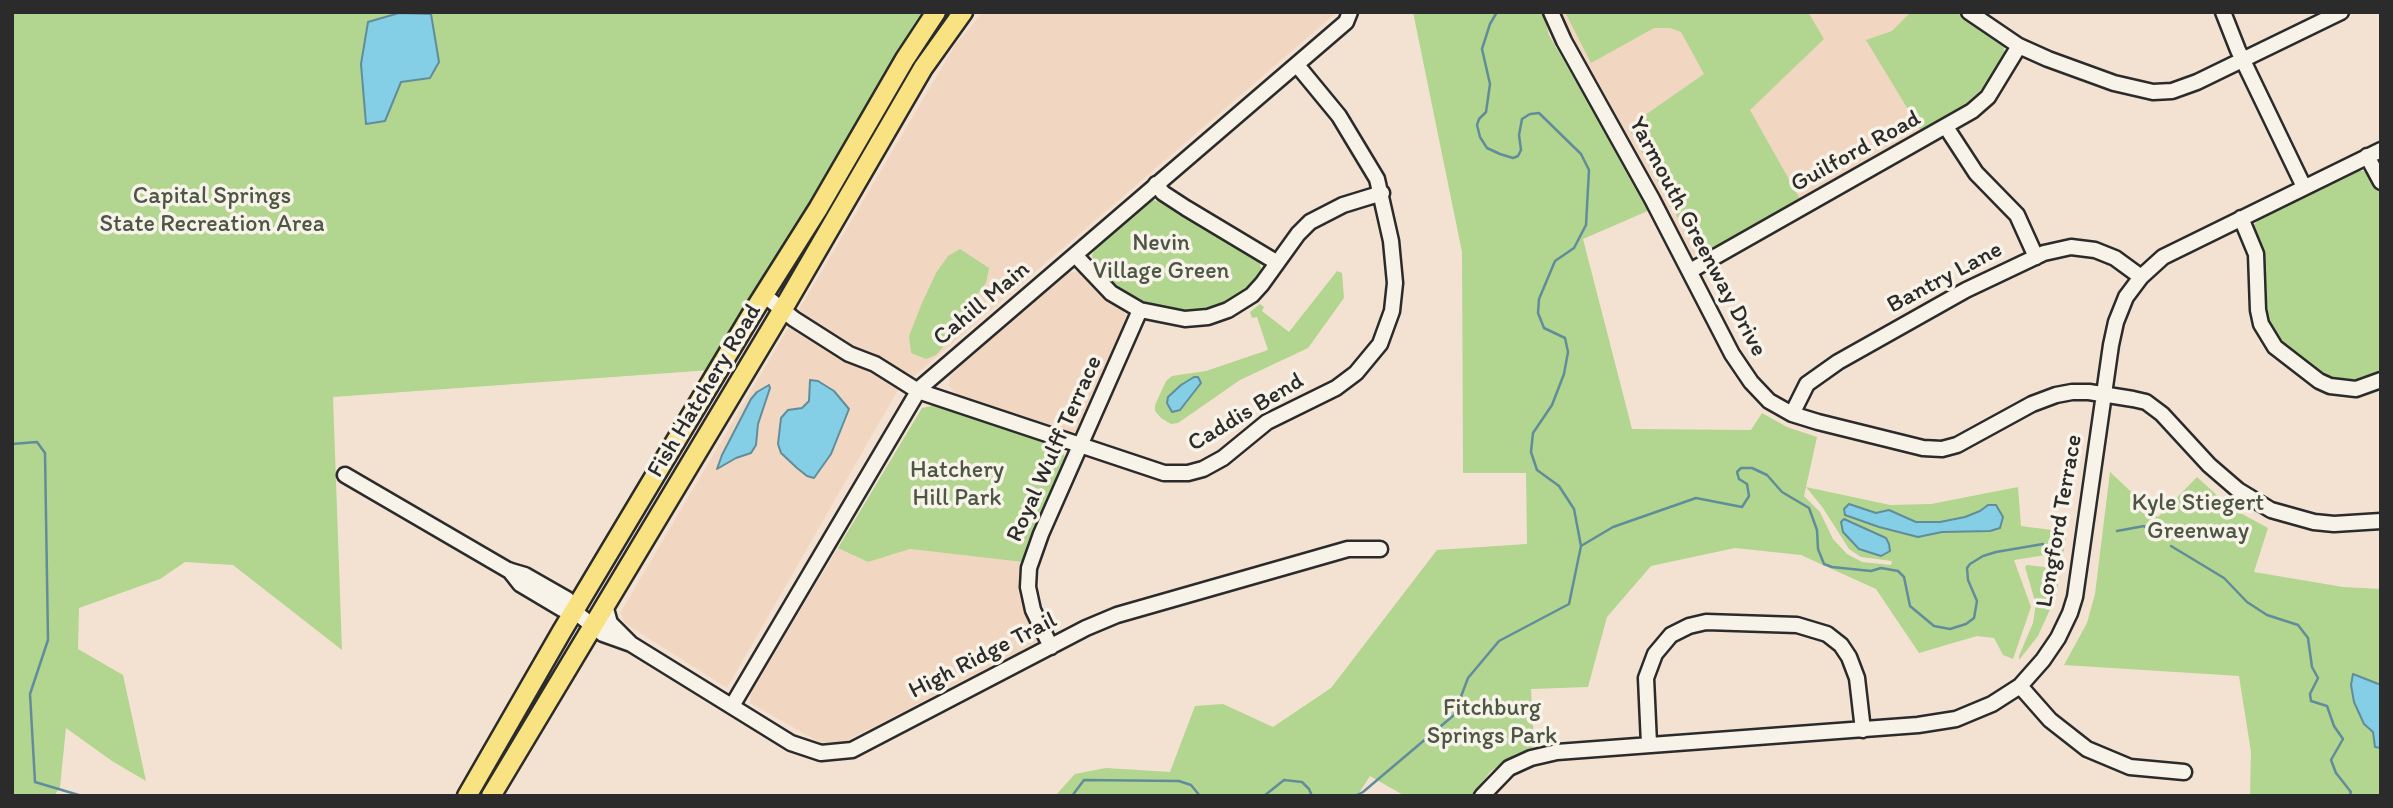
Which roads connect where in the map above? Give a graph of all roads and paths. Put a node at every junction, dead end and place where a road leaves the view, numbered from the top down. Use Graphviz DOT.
graph roads {
  1 [pos="936,12"];
  2 [pos="963,12"];
  3 [pos="1350,12"];
  4 [pos="1551,12"];
  5 [pos="1969,12"];
  6 [pos="2222,12"];
  7 [pos="2341,12"];
  8 [pos="2019,46"];
  9 [pos="2243,61"];
  10 [pos="1297,65"];
  11 [pos="1946,127"];
  12 [pos="2374,153"];
  13 [pos="2381,182"];
  14 [pos="1156,184"];
  15 [pos="2304,187"];
  16 [pos="1382,193"];
  17 [pos="2241,218"];
  18 [pos="1075,255"];
  19 [pos="2036,257"];
  20 [pos="1276,262"];
  21 [pos="1690,271"];
  22 [pos="2141,277"];
  23 [pos="764,295"];
  24 [pos="783,309"];
  25 [pos="1140,310"];
  26 [pos="2381,380"];
  27 [pos="918,391"];
  28 [pos="2104,395"];
  29 [pos="1792,414"];
  30 [pos="1082,445"];
  31 [pos="345,475"];
  32 [pos="2381,521"];
  33 [pos="1380,549"];
  34 [pos="606,605"];
  35 [pos="574,611"];
  36 [pos="592,626"];
  37 [pos="631,644"];
  38 [pos="1051,647"];
  39 [pos="2020,686"];
  40 [pos="732,706"];
  41 [pos="1863,730"];
  42 [pos="1649,744"];
  43 [pos="2184,772"];
  44 [pos="467,796"];
  45 [pos="491,796"];
  46 [pos="1482,796"];
  1 -- 23 [label="main road, Fish Hatchery Road"];
  2 -- 24 [label="main road, Fish Hatchery Road"];
  3 -- 10 [label="street, Cahill Main"];
  4 -- 21 [label="street, Yarmouth Greenway Drive"];
  5 -- 8 [label="street"];
  6 -- 9 [label="street"];
  7 -- 9 [label="street"];
  8 -- 9 [label="street"];
  8 -- 11 [label="street, Guilford Road"];
  9 -- 15 [label="street"];
  10 -- 14 [label="street, Cahill Main"];
  10 -- 16 [label="street, Caddis Bend"];
  11 -- 19 [label="street"];
  11 -- 21 [label="street, Guilford Road"];
  12 -- 13 [label="street"];
  12 -- 15 [label="street, Longford Terrace"];
  14 -- 18 [label="street, Cahill Main"];
  14 -- 20 [label="street"];
  15 -- 17 [label="street, Longford Terrace"];
  16 -- 20 [label="street"];
  16 -- 30 [label="street, Caddis Bend"];
  17 -- 22 [label="street, Longford Terrace"];
  17 -- 26 [label="street"];
  18 -- 25 [label="street"];
  18 -- 27 [label="street, Cahill Main"];
  19 -- 22 [label="street, Bantry Lane"];
  19 -- 29 [label="street, Bantry Lane"];
  20 -- 25 [label="street"];
  21 -- 29 [label="street, Yarmouth Greenway Drive"];
  22 -- 28 [label="street, Longford Terrace"];
  23 -- 24 [label="street, Caddis Bend"];
  23 -- 35 [label="main road, Fish Hatchery Road"];
  24 -- 27 [label="street, Caddis Bend"];
  24 -- 34 [label="main road, Fish Hatchery Road"];
  25 -- 30 [label="street, Royal Wulff Terrace"];
  27 -- 30 [label="street, Caddis Bend"];
  27 -- 40 [label="street, Cahill Main"];
  28 -- 29 [label="street, Yarmouth Greenway Drive"];
  28 -- 32 [label="street, Yarmouth Greenway Drive"];
  28 -- 39 [label="street, Longford Terrace"];
  30 -- 38 [label="street, Royal Wulff Terrace"];
  31 -- 35 [label="street, High Ridge Trail"];
  33 -- 38 [label="street, High Ridge Trail"];
  34 -- 36 [label="main road, Fish Hatchery Road"];
  34 -- 37 [label="street, High Ridge Trail"];
  35 -- 36 [label="street, High Ridge Trail"];
  35 -- 44 [label="main road, Fish Hatchery Road"];
  36 -- 37 [label="street, High Ridge Trail"];
  36 -- 45 [label="main road, Fish Hatchery Road"];
  37 -- 40 [label="street, High Ridge Trail"];
  38 -- 40 [label="street, High Ridge Trail"];
  39 -- 41 [label="street, Longford Terrace"];
  39 -- 43 [label="street"];
  41 -- 42 [label="street, Longford Terrace"];
  41 -- 42 [label="street"];
  42 -- 46 [label="street, Longford Terrace"];
}
